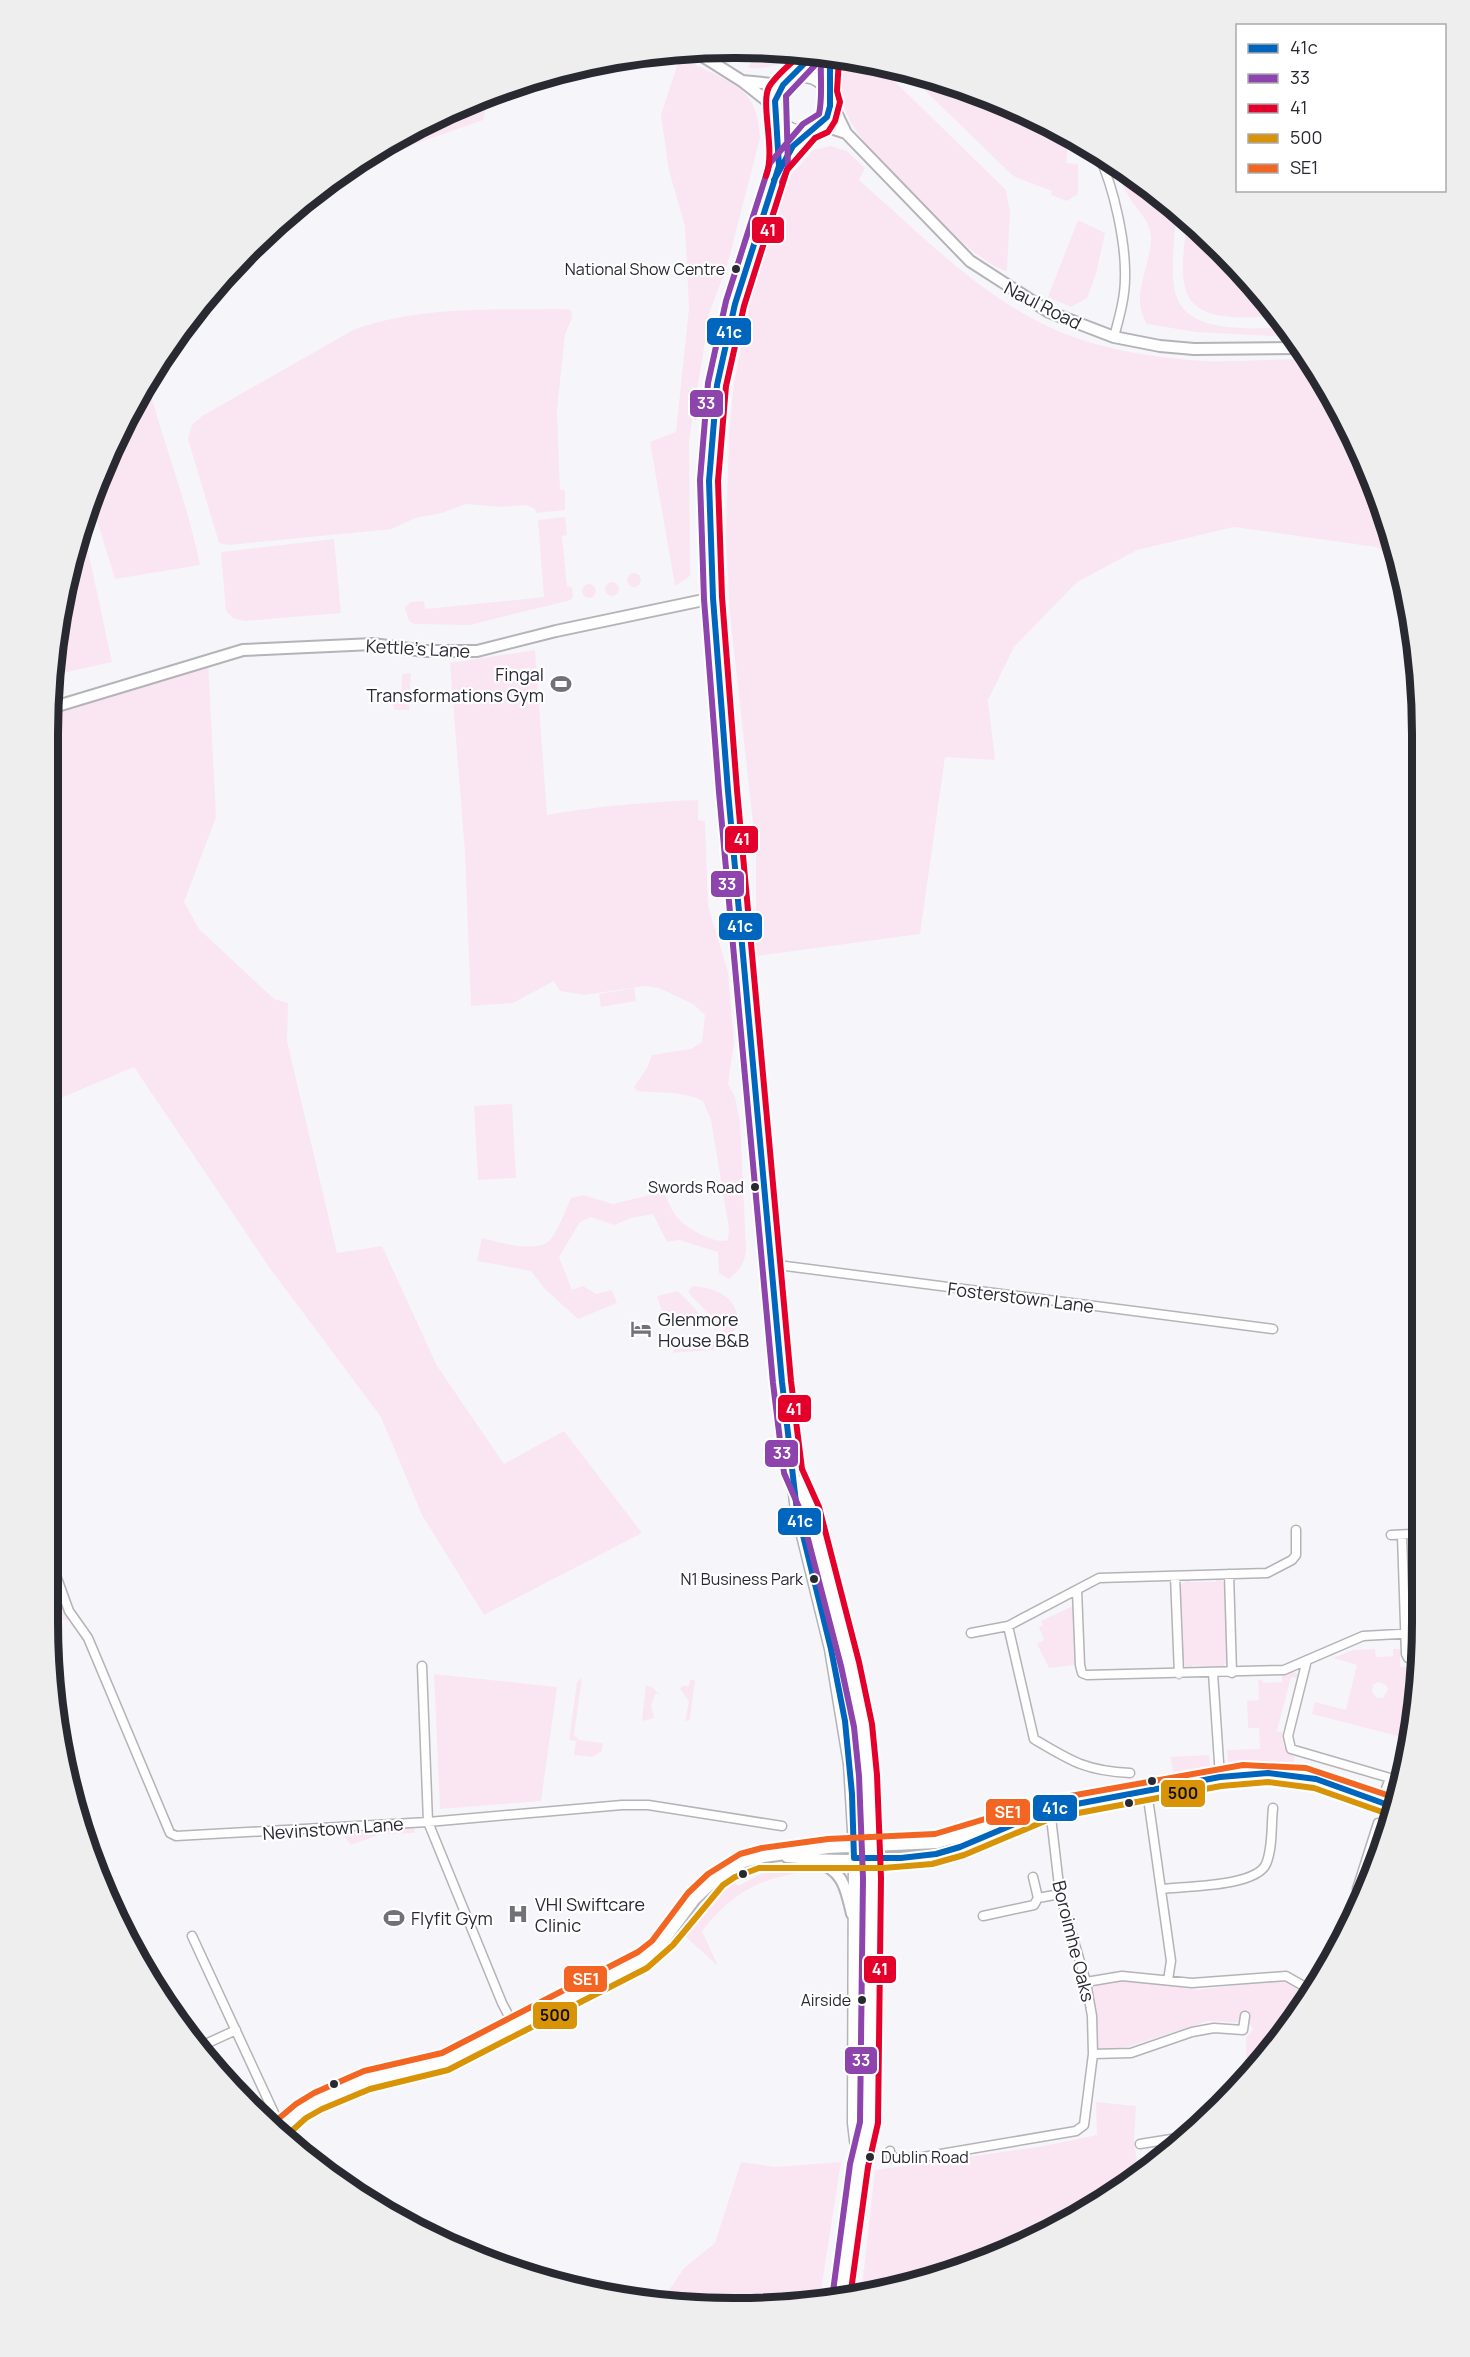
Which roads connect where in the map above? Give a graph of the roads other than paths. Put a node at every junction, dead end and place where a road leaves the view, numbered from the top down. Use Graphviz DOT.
graph roads {
  1 [pos="708,59"];
  2 [pos="806,62"];
  3 [pos="830,65"];
  4 [pos="742,81"];
  5 [pos="786,82"];
  6 [pos="829,97"];
  7 [pos="776,112"];
  8 [pos="822,125"];
  9 [pos="809,131"];
  10 [pos="846,132"];
  11 [pos="778,166"];
  12 [pos="1103,168"];
  13 [pos="1114,337"];
  14 [pos="1289,348"];
  15 [pos="713,598"];
  16 [pos="59,705"];
  17 [pos="770,1264"];
  18 [pos="1273,1329"];
  19 [pos="794,1471"];
  20 [pos="1296,1530"];
  21 [pos="1391,1535"];
  22 [pos="1229,1574"];
  23 [pos="1175,1576"];
  24 [pos="58,1581"];
  25 [pos="1077,1590"];
  26 [pos="1008,1626"];
  27 [pos="971,1633"];
  28 [pos="1405,1634"];
  29 [pos="1411,1634"];
  30 [pos="1410,1658"];
  31 [pos="1306,1660"];
  32 [pos="422,1666"];
  33 [pos="1213,1673"];
  34 [pos="1232,1673"];
  35 [pos="1179,1674"];
  36 [pos="1130,1773"];
  37 [pos="1220,1777"];
  38 [pos="1386,1790"];
  39 [pos="1149,1804"];
  40 [pos="1386,1804"];
  41 [pos="1273,1808"];
  42 [pos="1050,1809"];
  43 [pos="428,1822"];
  44 [pos="1378,1823"];
  45 [pos="782,1826"];
  46 [pos="854,1852"];
  47 [pos="871,1852"];
  48 [pos="774,1855"];
  49 [pos="802,1858"];
  50 [pos="1034,1877"];
  51 [pos="1358,1884"];
  52 [pos="1161,1889"];
  53 [pos="1060,1894"];
  54 [pos="1038,1898"];
  55 [pos="983,1916"];
  56 [pos="853,1920"];
  57 [pos="192,1936"];
  58 [pos="1168,1980"];
  59 [pos="1086,1982"];
  60 [pos="1304,1986"];
  61 [pos="1245,2016"];
  62 [pos="514,2026"];
  63 [pos="236,2030"];
  64 [pos="206,2044"];
  65 [pos="1093,2054"];
  66 [pos="273,2115"];
  67 [pos="284,2126"];
  68 [pos="1170,2140"];
  69 [pos="1140,2144"];
  70 [pos="890,2151"];
  71 [pos="859,2165"];
  72 [pos="843,2290"];
  1 -- 4 [label="street"];
  2 -- 5 [label="main road"];
  3 -- 6 [label="main road"];
  4 -- 5 [label="street"];
  4 -- 7 [label="street"];
  5 -- 6 [label="main road"];
  5 -- 7 [label="main road"];
  6 -- 8 [label="main road"];
  6 -- 10 [label="street, Naul Road"];
  7 -- 9 [label="main road"];
  7 -- 11 [label="main road"];
  8 -- 9 [label="main road"];
  8 -- 10 [label="street, Naul Road"];
  9 -- 11 [label="main road"];
  10 -- 13 [label="street, Naul Road"];
  11 -- 15 [label="main road"];
  12 -- 13 [label="street"];
  13 -- 14 [label="street, Naul Road"];
  15 -- 16 [label="street, Kettle's Lane"];
  15 -- 17 [label="main road"];
  17 -- 18 [label="street, Fosterstown Lane"];
  17 -- 19 [label="main road"];
  19 -- 46 [label="main road"];
  19 -- 47 [label="main road"];
  20 -- 22 [label="street"];
  21 -- 28 [label="street"];
  22 -- 23 [label="street"];
  22 -- 34 [label="street"];
  23 -- 25 [label="street"];
  23 -- 35 [label="street"];
  24 -- 43 [label="street, Nevinstown Lane"];
  25 -- 26 [label="street"];
  25 -- 35 [label="street"];
  26 -- 27 [label="street"];
  26 -- 36 [label="street"];
  28 -- 29 [label="street"];
  28 -- 30 [label="street"];
  28 -- 31 [label="street"];
  31 -- 34 [label="street"];
  31 -- 38 [label="street"];
  32 -- 43 [label="street"];
  33 -- 34 [label="street"];
  33 -- 35 [label="street"];
  33 -- 37 [label="street"];
  37 -- 40 [label="street"];
  37 -- 42 [label="street"];
  39 -- 52 [label="street"];
  41 -- 52 [label="street"];
  42 -- 47 [label="street"];
  42 -- 53 [label="street, Boroimhe Oaks"];
  43 -- 45 [label="street, Nevinstown Lane"];
  43 -- 62 [label="street"];
  44 -- 51 [label="street"];
  46 -- 47 [label="street"];
  46 -- 48 [label="street"];
  46 -- 49 [label="street"];
  46 -- 56 [label="main road"];
  47 -- 71 [label="main road"];
  48 -- 49 [label="street"];
  48 -- 62 [label="street"];
  49 -- 56 [label="street"];
  50 -- 54 [label="street"];
  52 -- 58 [label="street"];
  53 -- 54 [label="street"];
  53 -- 59 [label="street, Boroimhe Oaks"];
  54 -- 55 [label="street"];
  56 -- 71 [label="main road"];
  57 -- 63 [label="street"];
  58 -- 59 [label="street"];
  58 -- 60 [label="street"];
  59 -- 65 [label="street, Boroimhe Oaks"];
  61 -- 65 [label="street"];
  62 -- 67 [label="street"];
  63 -- 64 [label="street"];
  63 -- 66 [label="street"];
  65 -- 70 [label="street, Boroimhe Oaks"];
  68 -- 69 [label="street"];
  71 -- 72 [label="main road"];
}
